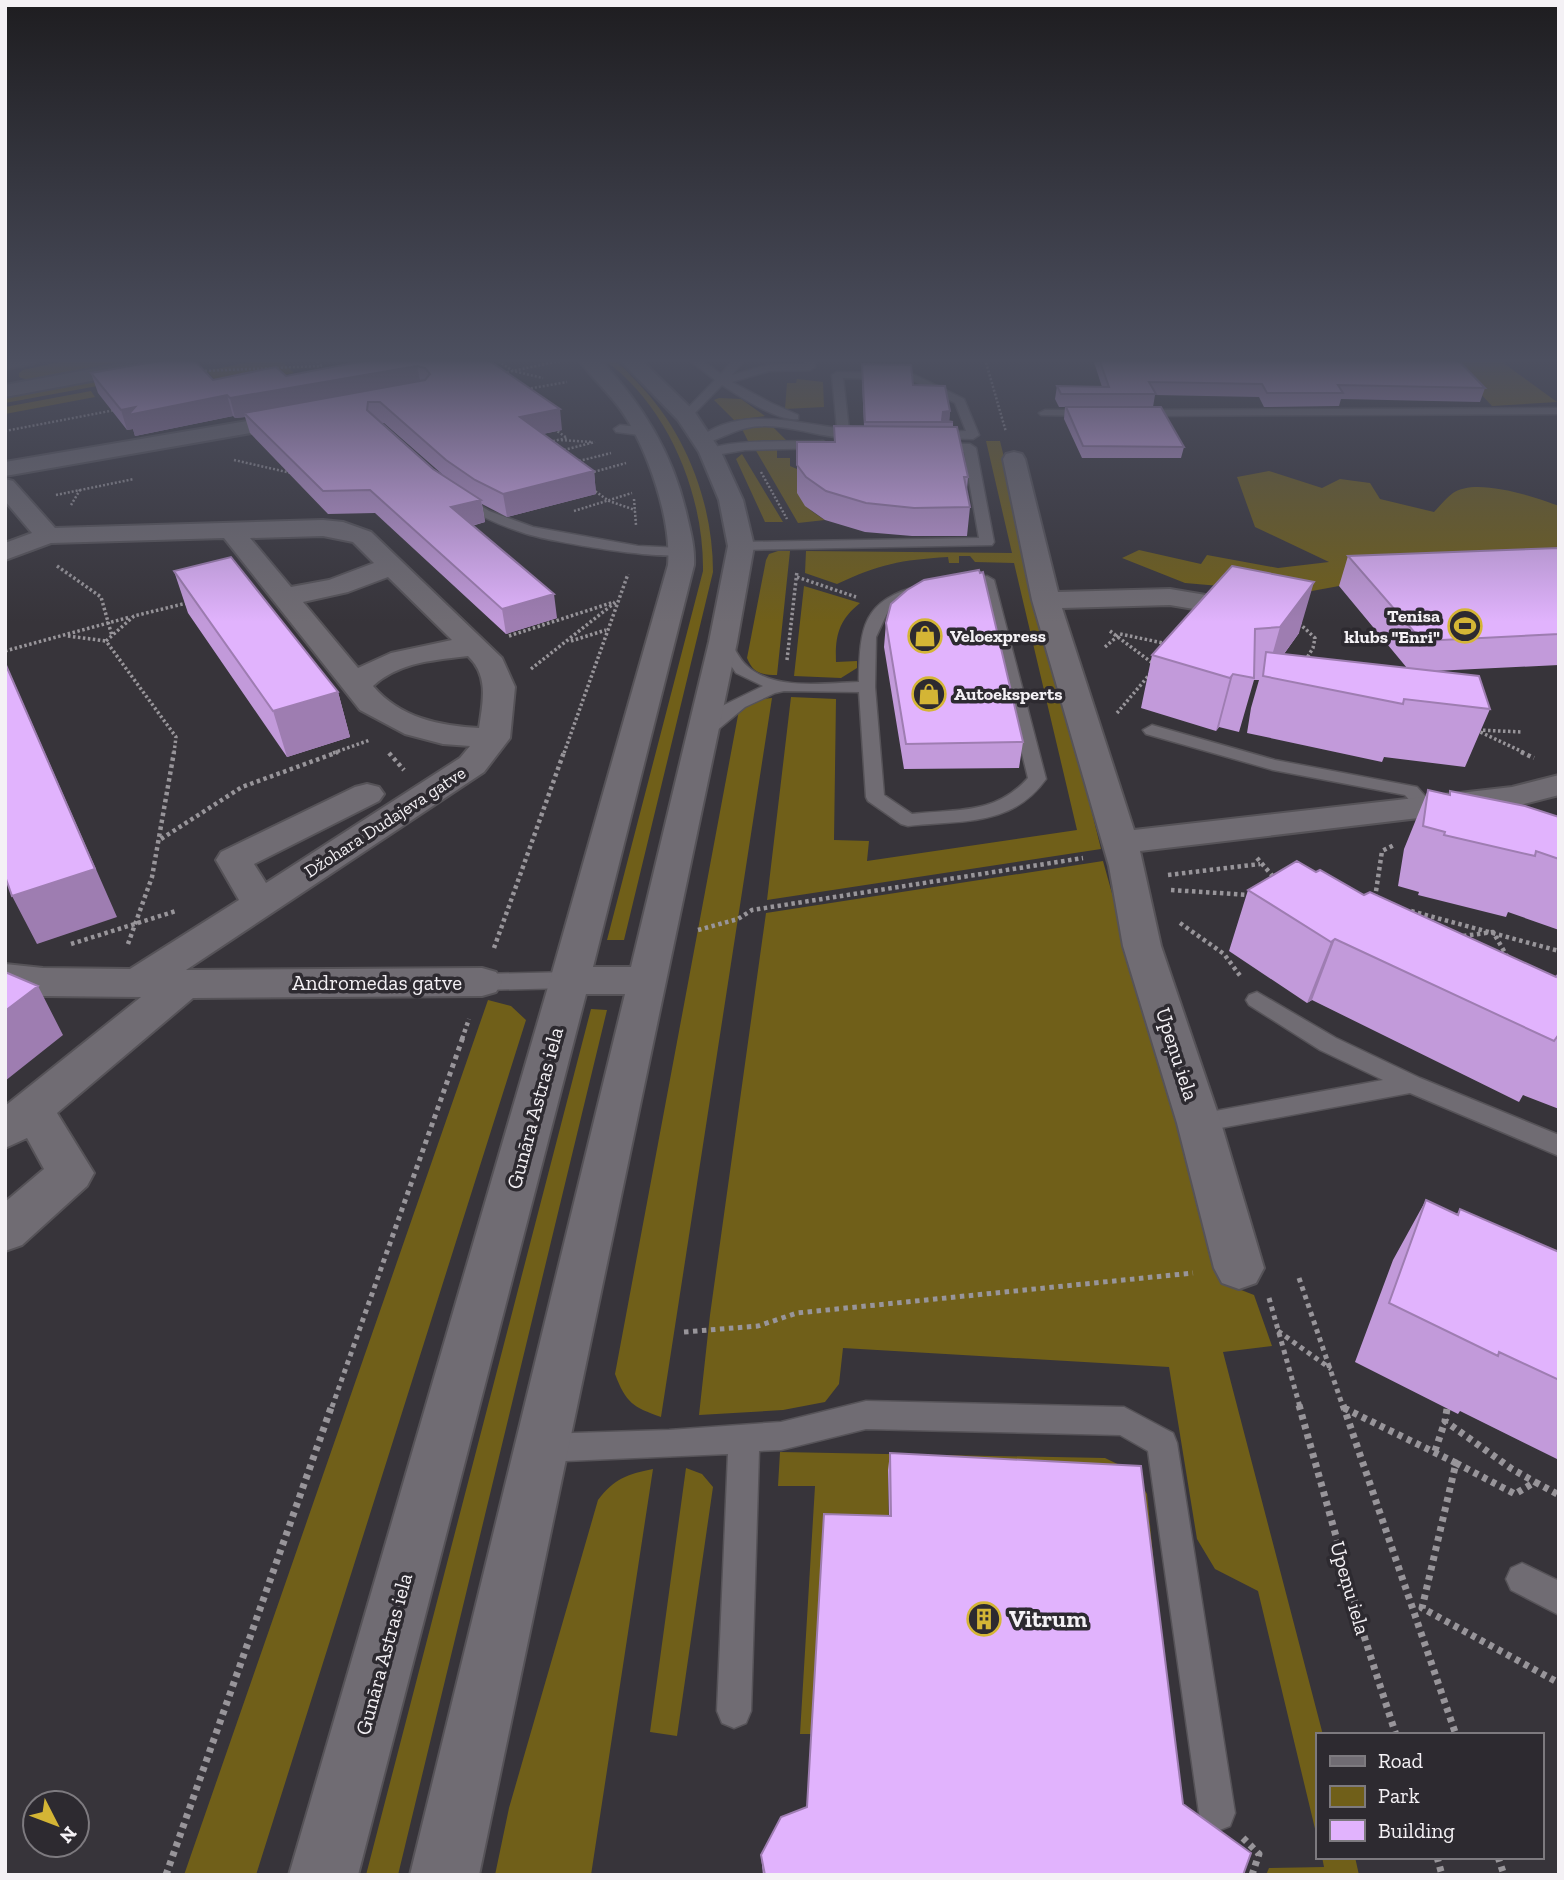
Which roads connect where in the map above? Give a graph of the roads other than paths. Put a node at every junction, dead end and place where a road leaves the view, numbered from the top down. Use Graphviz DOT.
graph roads {
  1 [pos="129,447"];
  2 [pos="662,447"];
  3 [pos="669,447"];
  4 [pos="961,447"];
  5 [pos="1014,459"];
  6 [pos="5,469"];
  7 [pos="446,485"];
  8 [pos="5,486"];
  9 [pos="61,527"];
  10 [pos="230,530"];
  11 [pos="741,545"];
  12 [pos="5,552"];
  13 [pos="682,552"];
  14 [pos="391,565"];
  15 [pos="284,596"];
  16 [pos="1046,600"];
  17 [pos="1297,620"];
  18 [pos="723,642"];
  19 [pos="475,646"];
  20 [pos="356,686"];
  21 [pos="784,686"];
  22 [pos="867,687"];
  23 [pos="1152,730"];
  24 [pos="701,734"];
  25 [pos="494,738"];
  26 [pos="1559,785"];
  27 [pos="368,794"];
  28 [pos="1439,818"];
  29 [pos="1135,862"];
  30 [pos="260,904"];
  31 [pos="131,969"];
  32 [pos="5,978"];
  33 [pos="570,980"];
  34 [pos="648,981"];
  35 [pos="482,982"];
  36 [pos="184,984"];
  37 [pos="1257,1000"];
  38 [pos="1412,1084"];
  39 [pos="18,1120"];
  40 [pos="1199,1123"];
  41 [pos="1559,1146"];
  42 [pos="5,1231"];
  43 [pos="1239,1268"];
  44 [pos="744,1438"];
  45 [pos="542,1448"];
  46 [pos="1522,1579"];
  47 [pos="1559,1599"];
  48 [pos="734,1711"];
  49 [pos="1217,1813"];
  50 [pos="323,1875"];
  51 [pos="444,1875"];
  1 -- 6 [label="street"];
  2 -- 13 [label="street, Gunāra Astras iela"];
  3 -- 11 [label="street, Gunāra Astras iela"];
  4 -- 11 [label="lane"];
  5 -- 16 [label="street, Upeņu iela"];
  7 -- 13 [label="lane"];
  8 -- 9 [label="street"];
  9 -- 10 [label="street"];
  9 -- 12 [label="street"];
  10 -- 14 [label="street"];
  10 -- 15 [label="street"];
  11 -- 18 [label="street, Gunāra Astras iela"];
  13 -- 33 [label="street, Gunāra Astras iela"];
  14 -- 15 [label="street"];
  14 -- 19 [label="street"];
  15 -- 20 [label="street"];
  16 -- 17 [label="street"];
  16 -- 29 [label="street, Upeņu iela"];
  18 -- 21 [label="lane"];
  18 -- 24 [label="street, Gunāra Astras iela"];
  19 -- 20 [label="street"];
  19 -- 25 [label="street"];
  20 -- 25 [label="street"];
  21 -- 22 [label="lane"];
  21 -- 24 [label="lane"];
  22 -- 22 [label="lane"];
  23 -- 28 [label="lane"];
  24 -- 34 [label="street, Gunāra Astras iela"];
  25 -- 30 [label="street, Džohara Dudajeva gatve"];
  26 -- 28 [label="street"];
  27 -- 30 [label="street"];
  28 -- 29 [label="street"];
  29 -- 40 [label="street, Upeņu iela"];
  30 -- 31 [label="street, Džohara Dudajeva gatve"];
  31 -- 32 [label="street, Andromedas gatve"];
  31 -- 36 [label="street, Andromedas gatve"];
  33 -- 34 [label="street"];
  33 -- 35 [label="lane, Andromedas gatve"];
  33 -- 50 [label="street, Gunāra Astras iela"];
  34 -- 45 [label="street, Gunāra Astras iela"];
  35 -- 36 [label="street, Andromedas gatve"];
  36 -- 39 [label="street"];
  37 -- 38 [label="lane"];
  38 -- 40 [label="lane"];
  38 -- 41 [label="lane"];
  39 -- 42 [label="street"];
  40 -- 43 [label="street, Upeņu iela"];
  44 -- 45 [label="lane"];
  44 -- 48 [label="lane"];
  44 -- 49 [label="lane"];
  45 -- 51 [label="street, Gunāra Astras iela"];
  46 -- 47 [label="lane"];
}
